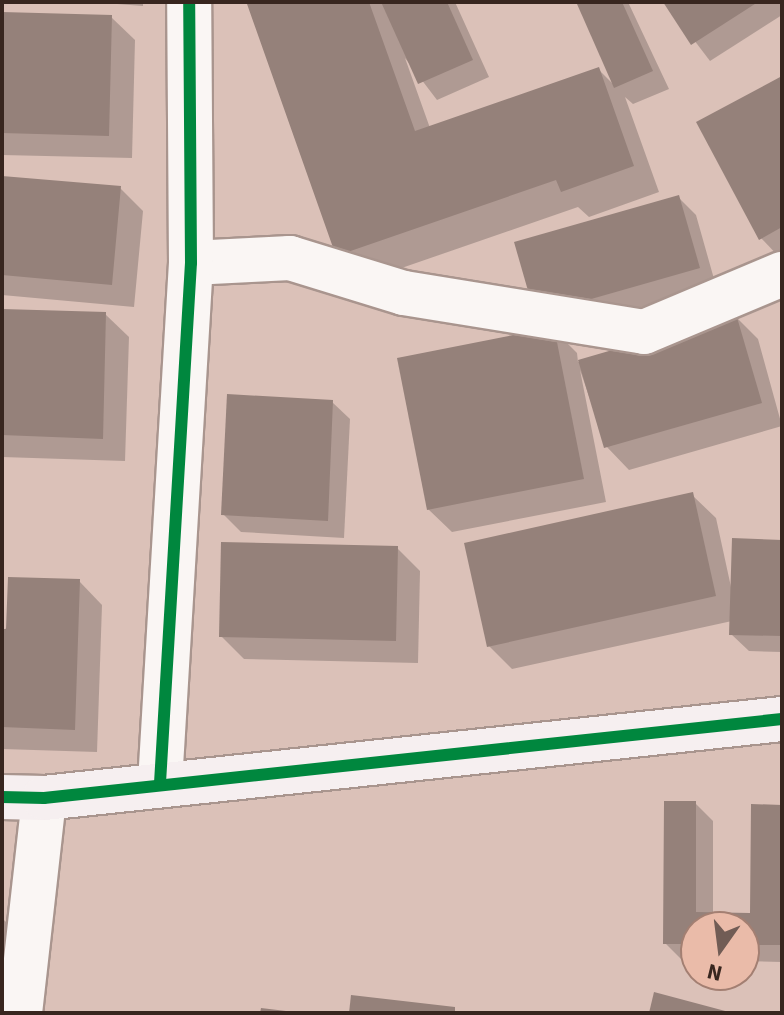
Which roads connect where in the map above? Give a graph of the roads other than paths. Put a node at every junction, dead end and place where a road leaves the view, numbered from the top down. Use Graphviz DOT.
graph roads {
  1 [pos="189,2"];
  2 [pos="191,263"];
  3 [pos="782,274"];
  4 [pos="782,719"];
  5 [pos="160,783"];
  6 [pos="23,798"];
  7 [pos="20,1013"];
  1 -- 2 [label="street"];
  2 -- 3 [label="street"];
  2 -- 5 [label="street"];
  4 -- 5 [label="street"];
  5 -- 6 [label="street"];
  6 -- 7 [label="street"];
}
